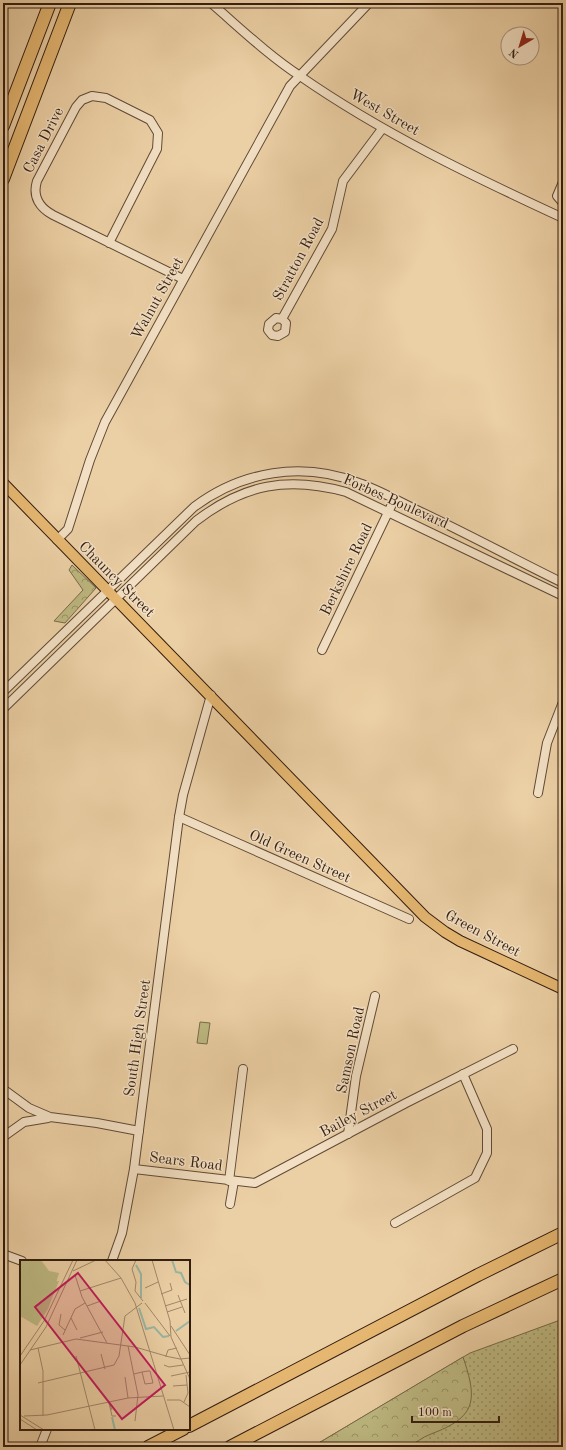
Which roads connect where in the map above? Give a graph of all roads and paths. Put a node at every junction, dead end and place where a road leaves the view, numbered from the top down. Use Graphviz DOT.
graph roads {
  1 [pos="50,3"];
  2 [pos="70,3"];
  3 [pos="211,3"];
  4 [pos="369,3"];
  5 [pos="298,75"];
  6 [pos="3,126"];
  7 [pos="382,129"];
  8 [pos="3,179"];
  9 [pos="563,182"];
  10 [pos="563,203"];
  11 [pos="563,218"];
  12 [pos="109,243"];
  13 [pos="183,279"];
  14 [pos="282,319"];
  15 [pos="3,483"];
  16 [pos="394,500"];
  17 [pos="389,511"];
  18 [pos="58,540"];
  19 [pos="563,583"];
  20 [pos="108,590"];
  21 [pos="563,596"];
  22 [pos="116,598"];
  23 [pos="322,650"];
  24 [pos="3,692"];
  25 [pos="210,695"];
  26 [pos="563,702"];
  27 [pos="3,709"];
  28 [pos="538,793"];
  29 [pos="179,817"];
  30 [pos="348,838"];
  31 [pos="409,920"];
  32 [pos="563,989"];
  33 [pos="375,996"];
  34 [pos="513,1049"];
  35 [pos="243,1069"];
  36 [pos="463,1074"];
  37 [pos="3,1089"];
  38 [pos="50,1117"];
  39 [pos="138,1131"];
  40 [pos="348,1134"];
  41 [pos="3,1137"];
  42 [pos="134,1169"];
  43 [pos="232,1181"];
  44 [pos="230,1204"];
  45 [pos="396,1223"];
  46 [pos="563,1233"];
  47 [pos="3,1254"];
  48 [pos="20,1260"];
  49 [pos="112,1260"];
  50 [pos="563,1279"];
  51 [pos="190,1425"];
  52 [pos="47,1430"];
  53 [pos="180,1430"];
  54 [pos="40,1447"];
  55 [pos="148,1447"];
  56 [pos="230,1447"];
  1 -- 6 [label="highway"];
  2 -- 8 [label="highway"];
  3 -- 5 [label="street, West Street"];
  4 -- 5 [label="street, Walnut Street"];
  5 -- 7 [label="street, West Street"];
  5 -- 13 [label="street, Walnut Street"];
  7 -- 11 [label="street, West Street"];
  7 -- 14 [label="street, Stratton Road"];
  9 -- 10 [label="street"];
  12 -- 12 [label="street, Casa Drive"];
  12 -- 13 [label="street, Casa Drive"];
  13 -- 18 [label="street, Walnut Street"];
  15 -- 18 [label="main road, Chauncy Street"];
  16 -- 17 [label="street, Berkshire Road"];
  16 -- 19 [label="street, Forbes Boulevard"];
  16 -- 20 [label="street, Forbes Boulevard"];
  17 -- 21 [label="street, Forbes Boulevard"];
  17 -- 22 [label="street, Forbes Boulevard"];
  17 -- 23 [label="street, Berkshire Road"];
  18 -- 20 [label="main road, Chauncy Street"];
  20 -- 22 [label="main road, Chauncy Street"];
  20 -- 24 [label="street, Forbes Boulevard"];
  22 -- 25 [label="main road, Chauncy Street"];
  22 -- 27 [label="street, Forbes Boulevard"];
  25 -- 29 [label="street"];
  25 -- 30 [label="main road, Chauncy Street"];
  26 -- 28 [label="street"];
  29 -- 31 [label="street, Old Green Street"];
  29 -- 39 [label="street, South High Street"];
  30 -- 32 [label="main road, Green Street"];
  33 -- 40 [label="street, Samson Road"];
  34 -- 36 [label="street, Bailey Street"];
  35 -- 43 [label="street"];
  36 -- 40 [label="street, Bailey Street"];
  36 -- 45 [label="street"];
  37 -- 38 [label="street"];
  38 -- 39 [label="street"];
  38 -- 41 [label="street"];
  39 -- 42 [label="street, South High Street"];
  40 -- 43 [label="street, Bailey Street"];
  42 -- 43 [label="street, Sears Road"];
  42 -- 49 [label="street, South High Street"];
  43 -- 44 [label="street"];
  46 -- 51 [label="highway"];
  47 -- 48 [label="street"];
  50 -- 56 [label="highway"];
  52 -- 54 [label="street"];
  53 -- 55 [label="highway"];
}
